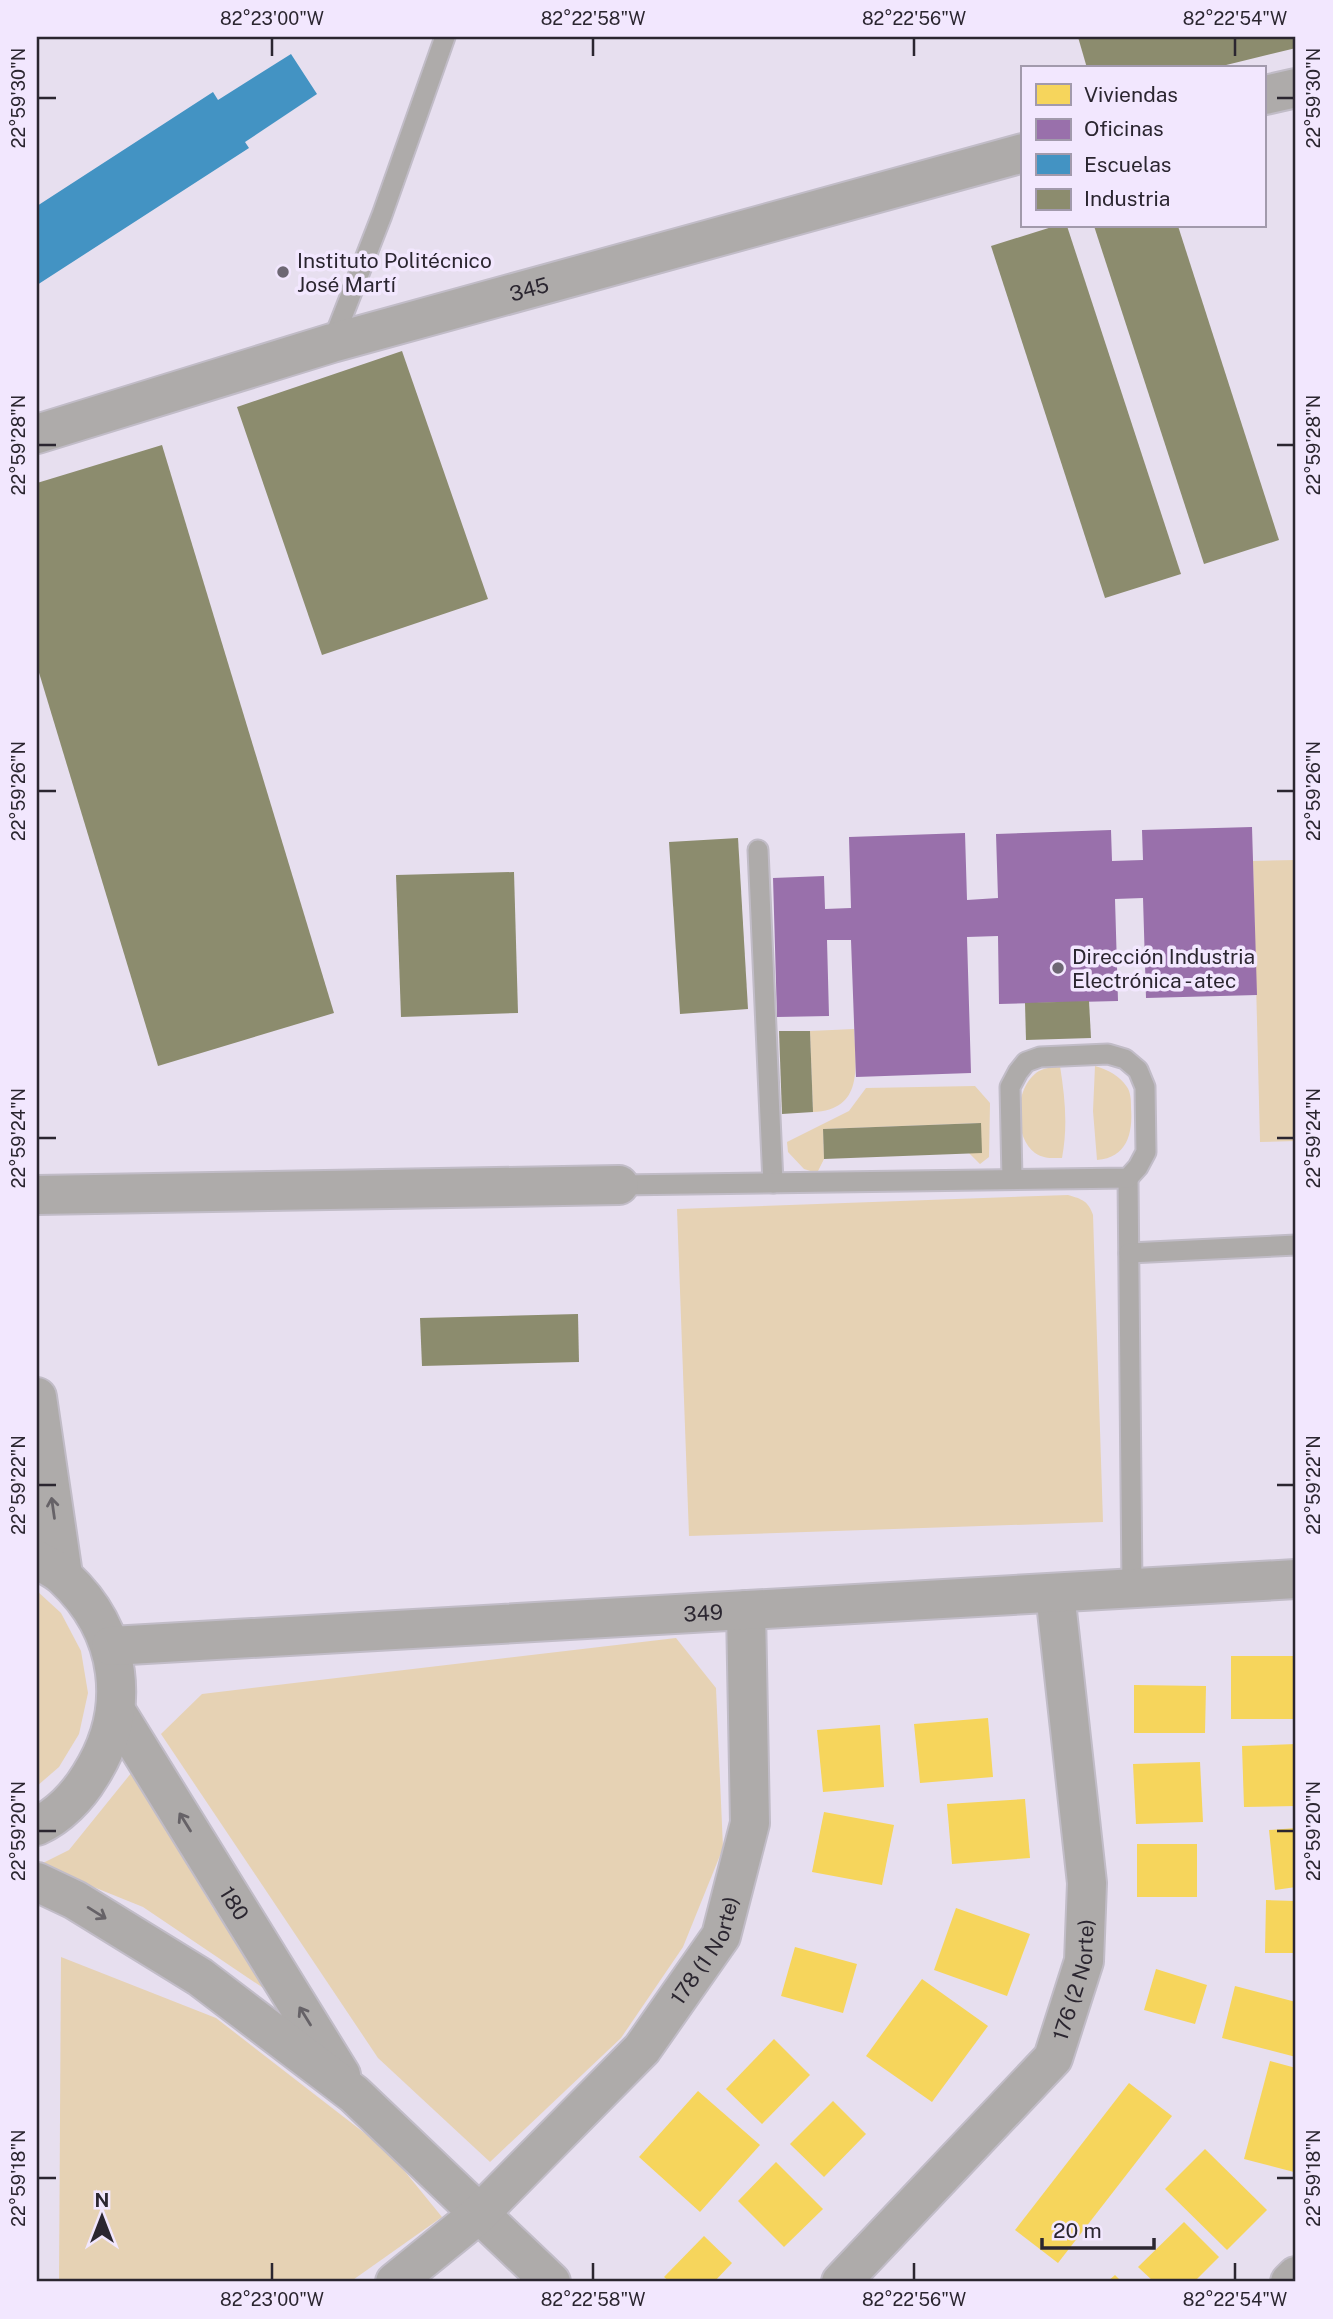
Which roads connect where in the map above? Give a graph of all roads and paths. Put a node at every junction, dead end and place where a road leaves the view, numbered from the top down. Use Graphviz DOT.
graph roads {
  1 [pos="445,37"];
  2 [pos="1296,88"];
  3 [pos="1266,95"];
  4 [pos="1021,154"];
  5 [pos="332,343"];
  6 [pos="37,434"];
  7 [pos="758,850"];
  8 [pos="1128,1178"];
  9 [pos="1012,1179"];
  10 [pos="774,1183"];
  11 [pos="619,1185"];
  12 [pos="37,1195"];
  13 [pos="1296,1245"];
  14 [pos="1129,1253"];
  15 [pos="37,1397"];
  16 [pos="50,1568"];
  17 [pos="1296,1579"];
  18 [pos="1132,1588"];
  19 [pos="1055,1593"];
  20 [pos="746,1610"];
  21 [pos="111,1646"];
  22 [pos="116,1711"];
  23 [pos="37,1826"];
  24 [pos="37,1882"];
  25 [pos="354,2094"];
  26 [pos="479,2214"];
  27 [pos="1296,2276"];
  28 [pos="395,2282"];
  29 [pos="551,2282"];
  30 [pos="841,2282"];
  31 [pos="1290,2282"];
  1 -- 5 [label="lane"];
  2 -- 3 [label="street"];
  4 -- 5 [label="street, 345"];
  5 -- 6 [label="street, 345"];
  7 -- 10 [label="lane"];
  8 -- 9 [label="lane"];
  8 -- 9 [label="lane"];
  8 -- 14 [label="lane"];
  9 -- 10 [label="lane"];
  10 -- 11 [label="lane"];
  11 -- 12 [label="street"];
  13 -- 14 [label="lane"];
  14 -- 18 [label="lane"];
  16 -- 15 [label="street, one-way"];
  16 -- 21 [label="street"];
  17 -- 18 [label="street, 349"];
  18 -- 19 [label="street, 349"];
  19 -- 20 [label="street, 349"];
  19 -- 30 [label="street, 176 (2 Norte)"];
  20 -- 21 [label="street, 349"];
  20 -- 26 [label="street, 178 (1 Norte)"];
  21 -- 22 [label="street"];
  22 -- 23 [label="street"];
  25 -- 22 [label="street, 180, one-way"];
  24 -- 25 [label="street, 180, one-way"];
  25 -- 26 [label="street, 180"];
  26 -- 28 [label="street, 178 (1 Norte)"];
  26 -- 29 [label="street, 180"];
  27 -- 31 [label="street"];
}
